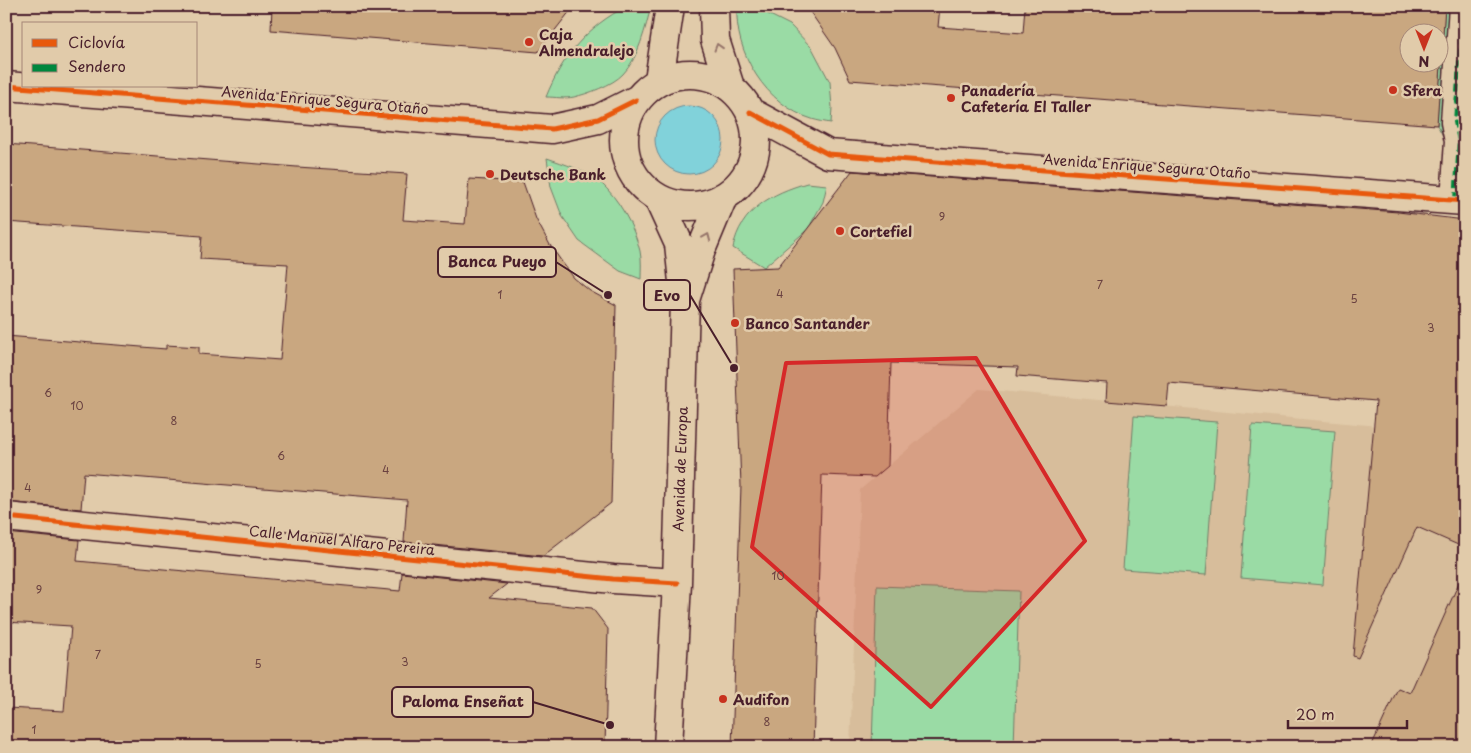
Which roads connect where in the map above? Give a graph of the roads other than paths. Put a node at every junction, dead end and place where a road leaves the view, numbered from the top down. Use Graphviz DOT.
graph roads {
  1 [pos="670,6"];
  2 [pos="714,6"];
  3 [pos="1463,6"];
  4 [pos="659,80"];
  5 [pos="6,86"];
  6 [pos="22,87"];
  7 [pos="730,87"];
  8 [pos="31,88"];
  9 [pos="636,100"];
  10 [pos="750,112"];
  11 [pos="723,197"];
  12 [pos="658,198"];
  13 [pos="1460,200"];
  14 [pos="685,300"];
  15 [pos="6,517"];
  16 [pos="676,584"];
  17 [pos="668,747"];
  1 -- 4 [label="street"];
  7 -- 2 [label="street, one-way"];
  3 -- 13 [label="street"];
  4 -- 7 [label="street"];
  4 -- 9 [label="street"];
  5 -- 6 [label="street, Avenida Enrique Segura Otaño"];
  7 -- 10 [label="street"];
  8 -- 9 [label="street, Avenida Enrique Segura Otaño"];
  9 -- 12 [label="street"];
  10 -- 11 [label="street"];
  10 -- 13 [label="street, Avenida Enrique Segura Otaño"];
  11 -- 12 [label="street"];
  14 -- 11 [label="street, Avenida de Europa, one-way"];
  12 -- 14 [label="street"];
  14 -- 16 [label="street, Avenida de Europa"];
  15 -- 16 [label="street, Calle Manuel Alfaro Pereira"];
  16 -- 17 [label="street, Avenida de Europa"];
}
